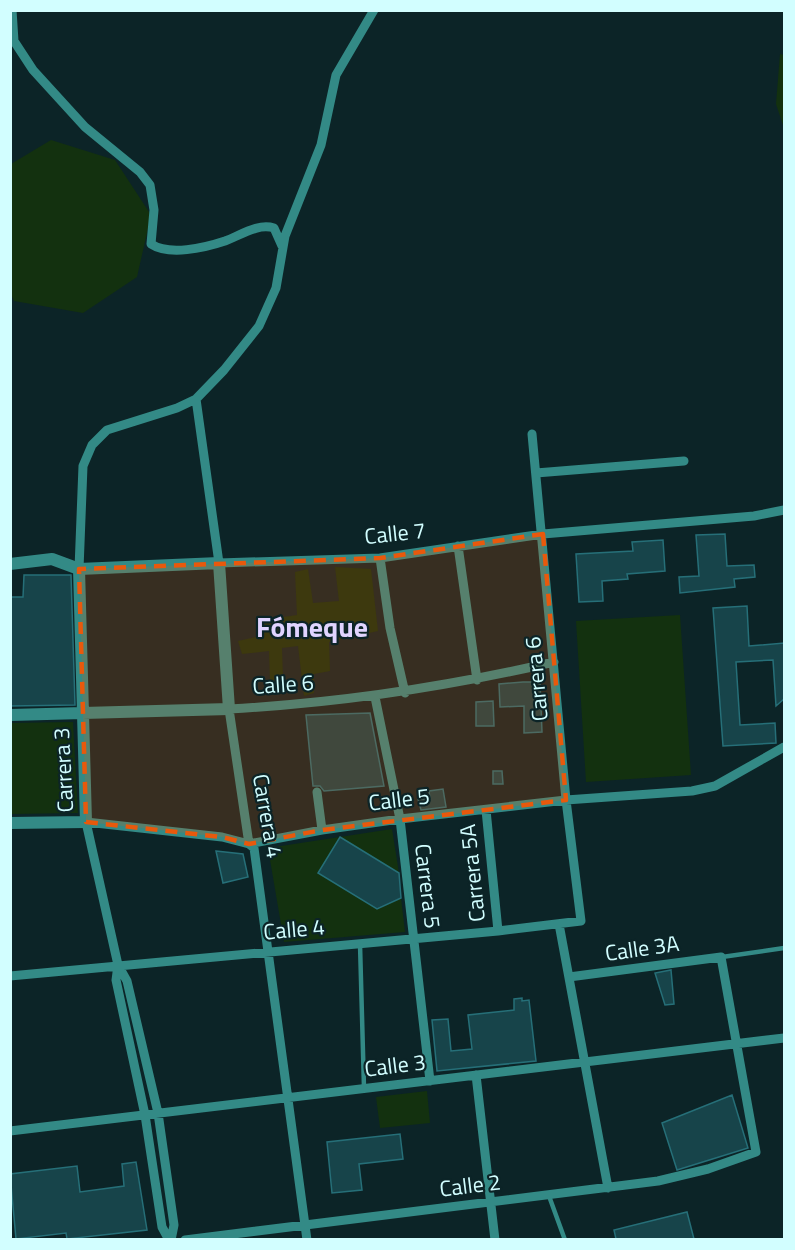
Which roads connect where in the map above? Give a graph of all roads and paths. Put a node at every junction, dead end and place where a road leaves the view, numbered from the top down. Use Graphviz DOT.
graph roads {
  1 [pos="12,10"];
  2 [pos="374,10"];
  3 [pos="283,251"];
  4 [pos="196,399"];
  5 [pos="532,434"];
  6 [pos="684,462"];
  7 [pos="536,473"];
  8 [pos="784,510"];
  9 [pos="543,534"];
  10 [pos="458,546"];
  11 [pos="380,558"];
  12 [pos="219,563"];
  13 [pos="10,564"];
  14 [pos="79,568"];
  15 [pos="554,662"];
  16 [pos="477,680"];
  17 [pos="405,693"];
  18 [pos="375,697"];
  19 [pos="229,709"];
  20 [pos="81,712"];
  21 [pos="10,715"];
  22 [pos="784,747"];
  23 [pos="317,792"];
  24 [pos="566,800"];
  25 [pos="486,810"];
  26 [pos="400,819"];
  27 [pos="86,822"];
  28 [pos="10,823"];
  29 [pos="322,830"];
  30 [pos="249,844"];
  31 [pos="581,921"];
  32 [pos="559,924"];
  33 [pos="498,931"];
  34 [pos="415,939"];
  35 [pos="360,944"];
  36 [pos="784,948"];
  37 [pos="268,951"];
  38 [pos="720,957"];
  39 [pos="118,965"];
  40 [pos="10,976"];
  41 [pos="569,977"];
  42 [pos="784,1038"];
  43 [pos="736,1044"];
  44 [pos="584,1062"];
  45 [pos="476,1075"];
  46 [pos="430,1081"];
  47 [pos="364,1089"];
  48 [pos="288,1098"];
  49 [pos="158,1113"];
  50 [pos="145,1115"];
  51 [pos="10,1131"];
  52 [pos="608,1188"];
  53 [pos="549,1196"];
  54 [pos="491,1203"];
  55 [pos="305,1225"];
  56 [pos="170,1239"];
  57 [pos="185,1239"];
  58 [pos="307,1239"];
  59 [pos="495,1239"];
  60 [pos="565,1239"];
  1 -- 3 [label="street"];
  2 -- 3 [label="street"];
  3 -- 4 [label="street"];
  4 -- 12 [label="street, Carrera 4"];
  4 -- 14 [label="street"];
  5 -- 7 [label="street, Carrera 6"];
  6 -- 7 [label="street"];
  7 -- 9 [label="street, Carrera 6"];
  8 -- 9 [label="street, Calle 7"];
  9 -- 10 [label="street, Calle 7"];
  9 -- 15 [label="street, Carrera 6"];
  10 -- 11 [label="street, Calle 7"];
  10 -- 16 [label="street"];
  11 -- 12 [label="street, Calle 7"];
  11 -- 17 [label="street"];
  12 -- 14 [label="street, Calle 7"];
  12 -- 19 [label="street, Carrera 4"];
  13 -- 14 [label="street, Calle 7"];
  14 -- 20 [label="street, Carrera 3"];
  15 -- 16 [label="street, Calle 6"];
  15 -- 24 [label="street, Carrera 6"];
  16 -- 17 [label="street, Calle 6"];
  17 -- 18 [label="street, Calle 6"];
  18 -- 19 [label="street, Calle 6"];
  18 -- 26 [label="street, Carrera 5"];
  19 -- 20 [label="street, Calle 6"];
  19 -- 30 [label="street, Carrera 4"];
  20 -- 21 [label="street, Calle 6"];
  20 -- 27 [label="street, Carrera 3"];
  22 -- 24 [label="street, Calle 5"];
  23 -- 29 [label="street"];
  24 -- 25 [label="street, Calle 5"];
  24 -- 31 [label="street, Carrera 6"];
  25 -- 26 [label="street, Calle 5"];
  25 -- 33 [label="street, Carrera 5A"];
  26 -- 29 [label="street, Calle 5"];
  26 -- 34 [label="street, Carrera 5"];
  27 -- 28 [label="street, Calle 5"];
  27 -- 30 [label="street, Calle 5"];
  27 -- 39 [label="street, Carrera 3"];
  29 -- 30 [label="street, Calle 5"];
  30 -- 37 [label="street, Carrera 4"];
  31 -- 32 [label="street, Calle 4"];
  32 -- 33 [label="street, Calle 4"];
  32 -- 41 [label="street"];
  33 -- 34 [label="street, Calle 4"];
  34 -- 35 [label="street, Calle 4"];
  34 -- 46 [label="street, Carrera 5"];
  35 -- 37 [label="street, Calle 4"];
  35 -- 47 [label="lane"];
  36 -- 38 [label="lane"];
  37 -- 39 [label="street, Calle 4"];
  37 -- 48 [label="street, Carrera 4"];
  38 -- 41 [label="street, Calle 3A"];
  38 -- 43 [label="street"];
  39 -- 40 [label="street, Calle 4"];
  39 -- 49 [label="street, Carrera 3"];
  39 -- 50 [label="street, Carrera 3"];
  41 -- 44 [label="street"];
  42 -- 43 [label="street, Calle 3"];
  43 -- 44 [label="street, Calle 3"];
  43 -- 52 [label="street, Calle 2"];
  44 -- 45 [label="street, Calle 3"];
  44 -- 52 [label="street"];
  45 -- 46 [label="street, Calle 3"];
  45 -- 54 [label="street"];
  46 -- 47 [label="street, Calle 3"];
  47 -- 48 [label="street, Calle 3"];
  48 -- 49 [label="street, Calle 3"];
  48 -- 55 [label="street, Carrera 4"];
  49 -- 50 [label="street, Calle 3"];
  49 -- 56 [label="street, Carrera 3"];
  50 -- 51 [label="street, Calle 3"];
  50 -- 56 [label="street, Carrera 3"];
  52 -- 53 [label="street, Calle 2"];
  53 -- 54 [label="street, Calle 2"];
  53 -- 60 [label="lane"];
  54 -- 55 [label="street, Calle 2"];
  54 -- 59 [label="street"];
  55 -- 57 [label="street, Calle 2"];
  55 -- 58 [label="street, Carrera 4"];
}
